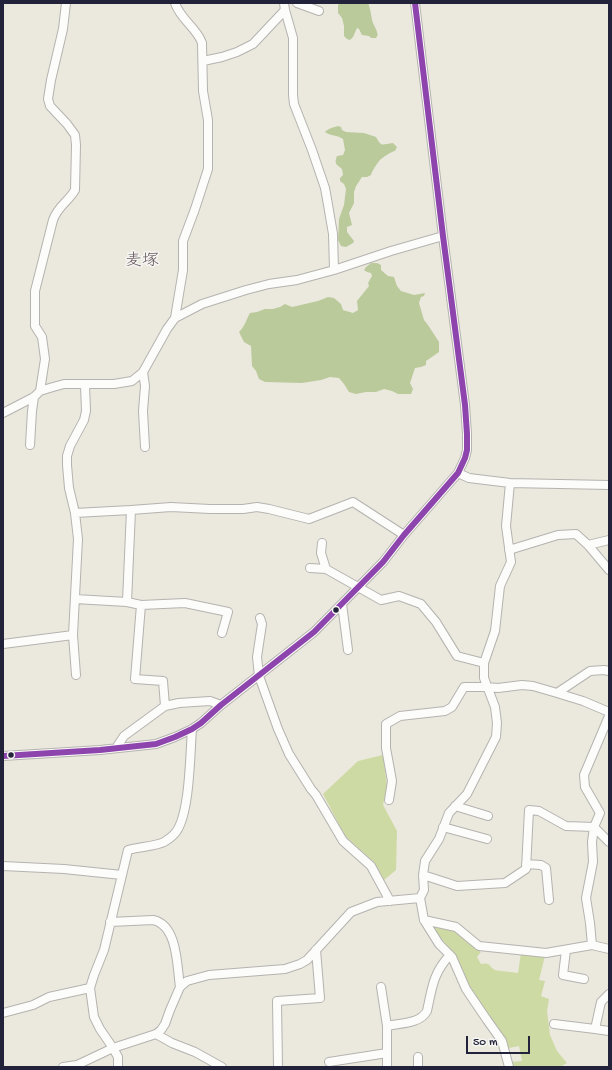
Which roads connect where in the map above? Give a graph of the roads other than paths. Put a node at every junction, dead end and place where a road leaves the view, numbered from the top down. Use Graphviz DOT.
graph roads {
  1 [pos="66,3"];
  2 [pos="175,3"];
  3 [pos="297,3"];
  4 [pos="415,3"];
  5 [pos="284,7"];
  6 [pos="319,11"];
  7 [pos="203,61"];
  8 [pos="443,236"];
  9 [pos="334,270"];
  10 [pos="175,318"];
  11 [pos="143,372"];
  12 [pos="84,385"];
  13 [pos="37,394"];
  14 [pos="3,413"];
  15 [pos="30,445"];
  16 [pos="145,447"];
  17 [pos="458,473"];
  18 [pos="510,483"];
  19 [pos="609,485"];
  20 [pos="131,510"];
  21 [pos="75,513"];
  22 [pos="404,535"];
  23 [pos="609,540"];
  24 [pos="322,543"];
  25 [pos="588,545"];
  26 [pos="509,550"];
  27 [pos="310,568"];
  28 [pos="326,569"];
  29 [pos="609,570"];
  30 [pos="358,588"];
  31 [pos="75,599"];
  32 [pos="127,602"];
  33 [pos="342,604"];
  34 [pos="141,605"];
  35 [pos="260,618"];
  36 [pos="222,633"];
  37 [pos="73,635"];
  38 [pos="3,644"];
  39 [pos="348,650"];
  40 [pos="484,663"];
  41 [pos="609,671"];
  42 [pos="76,675"];
  43 [pos="259,676"];
  44 [pos="487,687"];
  45 [pos="557,693"];
  46 [pos="221,705"];
  47 [pos="165,706"];
  48 [pos="609,712"];
  49 [pos="609,716"];
  50 [pos="192,729"];
  51 [pos="116,748"];
  52 [pos="3,756"];
  53 [pos="389,800"];
  54 [pos="455,806"];
  55 [pos="600,813"];
  56 [pos="609,814"];
  57 [pos="488,816"];
  58 [pos="443,827"];
  59 [pos="594,827"];
  60 [pos="487,839"];
  61 [pos="609,842"];
  62 [pos="526,864"];
  63 [pos="3,866"];
  64 [pos="122,875"];
  65 [pos="423,876"];
  66 [pos="420,898"];
  67 [pos="549,900"];
  68 [pos="390,901"];
  69 [pos="424,920"];
  70 [pos="110,922"];
  71 [pos="592,945"];
  72 [pos="609,949"];
  73 [pos="316,950"];
  74 [pos="566,950"];
  75 [pos="450,955"];
  76 [pos="584,979"];
  77 [pos="180,987"];
  78 [pos="381,987"];
  79 [pos="90,988"];
  80 [pos="609,994"];
  81 [pos="3,1013"];
  82 [pos="554,1024"];
  83 [pos="387,1026"];
  84 [pos="595,1029"];
  85 [pos="609,1031"];
  86 [pos="156,1034"];
  87 [pos="113,1048"];
  88 [pos="387,1053"];
  89 [pos="418,1057"];
  90 [pos="329,1062"];
  91 [pos="63,1067"];
  92 [pos="118,1067"];
  93 [pos="222,1067"];
  94 [pos="278,1067"];
  95 [pos="387,1067"];
  96 [pos="418,1067"];
  97 [pos="509,1067"];
  1 -- 13 [label="street"];
  2 -- 7 [label="street"];
  3 -- 6 [label="street"];
  4 -- 8 [label="street"];
  5 -- 7 [label="street"];
  5 -- 9 [label="street"];
  7 -- 10 [label="street"];
  8 -- 9 [label="street"];
  8 -- 17 [label="street"];
  9 -- 10 [label="street"];
  10 -- 11 [label="street"];
  11 -- 12 [label="street"];
  11 -- 16 [label="street"];
  12 -- 13 [label="street"];
  12 -- 21 [label="street"];
  13 -- 14 [label="street"];
  13 -- 15 [label="street"];
  17 -- 18 [label="street"];
  17 -- 22 [label="street"];
  18 -- 19 [label="street"];
  18 -- 26 [label="street"];
  20 -- 21 [label="street"];
  20 -- 22 [label="street"];
  20 -- 32 [label="street"];
  21 -- 31 [label="street"];
  22 -- 30 [label="street"];
  23 -- 25 [label="street"];
  24 -- 28 [label="street"];
  25 -- 26 [label="street"];
  25 -- 29 [label="street"];
  26 -- 40 [label="street"];
  27 -- 28 [label="street"];
  28 -- 30 [label="street"];
  30 -- 33 [label="street"];
  30 -- 40 [label="street"];
  31 -- 32 [label="street"];
  31 -- 37 [label="street"];
  32 -- 34 [label="street"];
  33 -- 39 [label="street"];
  33 -- 43 [label="street"];
  34 -- 36 [label="street"];
  34 -- 47 [label="street"];
  35 -- 43 [label="street"];
  37 -- 38 [label="street"];
  37 -- 42 [label="street"];
  40 -- 44 [label="street"];
  41 -- 45 [label="street"];
  43 -- 46 [label="street"];
  43 -- 68 [label="street"];
  44 -- 45 [label="street"];
  44 -- 53 [label="street"];
  44 -- 54 [label="street"];
  45 -- 48 [label="street"];
  46 -- 47 [label="street"];
  46 -- 50 [label="street"];
  47 -- 51 [label="street"];
  49 -- 55 [label="street"];
  50 -- 51 [label="street"];
  50 -- 64 [label="street"];
  51 -- 52 [label="street"];
  54 -- 57 [label="street"];
  54 -- 58 [label="street"];
  55 -- 56 [label="street"];
  55 -- 59 [label="street"];
  58 -- 60 [label="street"];
  58 -- 65 [label="street"];
  59 -- 61 [label="street"];
  59 -- 62 [label="street"];
  59 -- 71 [label="street"];
  62 -- 65 [label="street"];
  62 -- 67 [label="street"];
  63 -- 64 [label="street"];
  64 -- 70 [label="street"];
  65 -- 66 [label="street"];
  66 -- 68 [label="street"];
  66 -- 69 [label="street"];
  68 -- 73 [label="street"];
  69 -- 74 [label="street"];
  69 -- 75 [label="street"];
  70 -- 77 [label="street"];
  70 -- 79 [label="street"];
  71 -- 72 [label="street"];
  71 -- 74 [label="street"];
  73 -- 77 [label="street"];
  73 -- 94 [label="street"];
  74 -- 76 [label="street"];
  75 -- 83 [label="street"];
  75 -- 97 [label="street"];
  77 -- 86 [label="street"];
  78 -- 83 [label="street"];
  79 -- 81 [label="street"];
  79 -- 87 [label="street"];
  80 -- 84 [label="street"];
  82 -- 84 [label="street"];
  83 -- 88 [label="street"];
  84 -- 85 [label="street"];
  86 -- 87 [label="street"];
  86 -- 93 [label="street"];
  87 -- 91 [label="street"];
  87 -- 92 [label="street"];
  88 -- 90 [label="street"];
  88 -- 95 [label="street"];
  89 -- 96 [label="street"];
}
